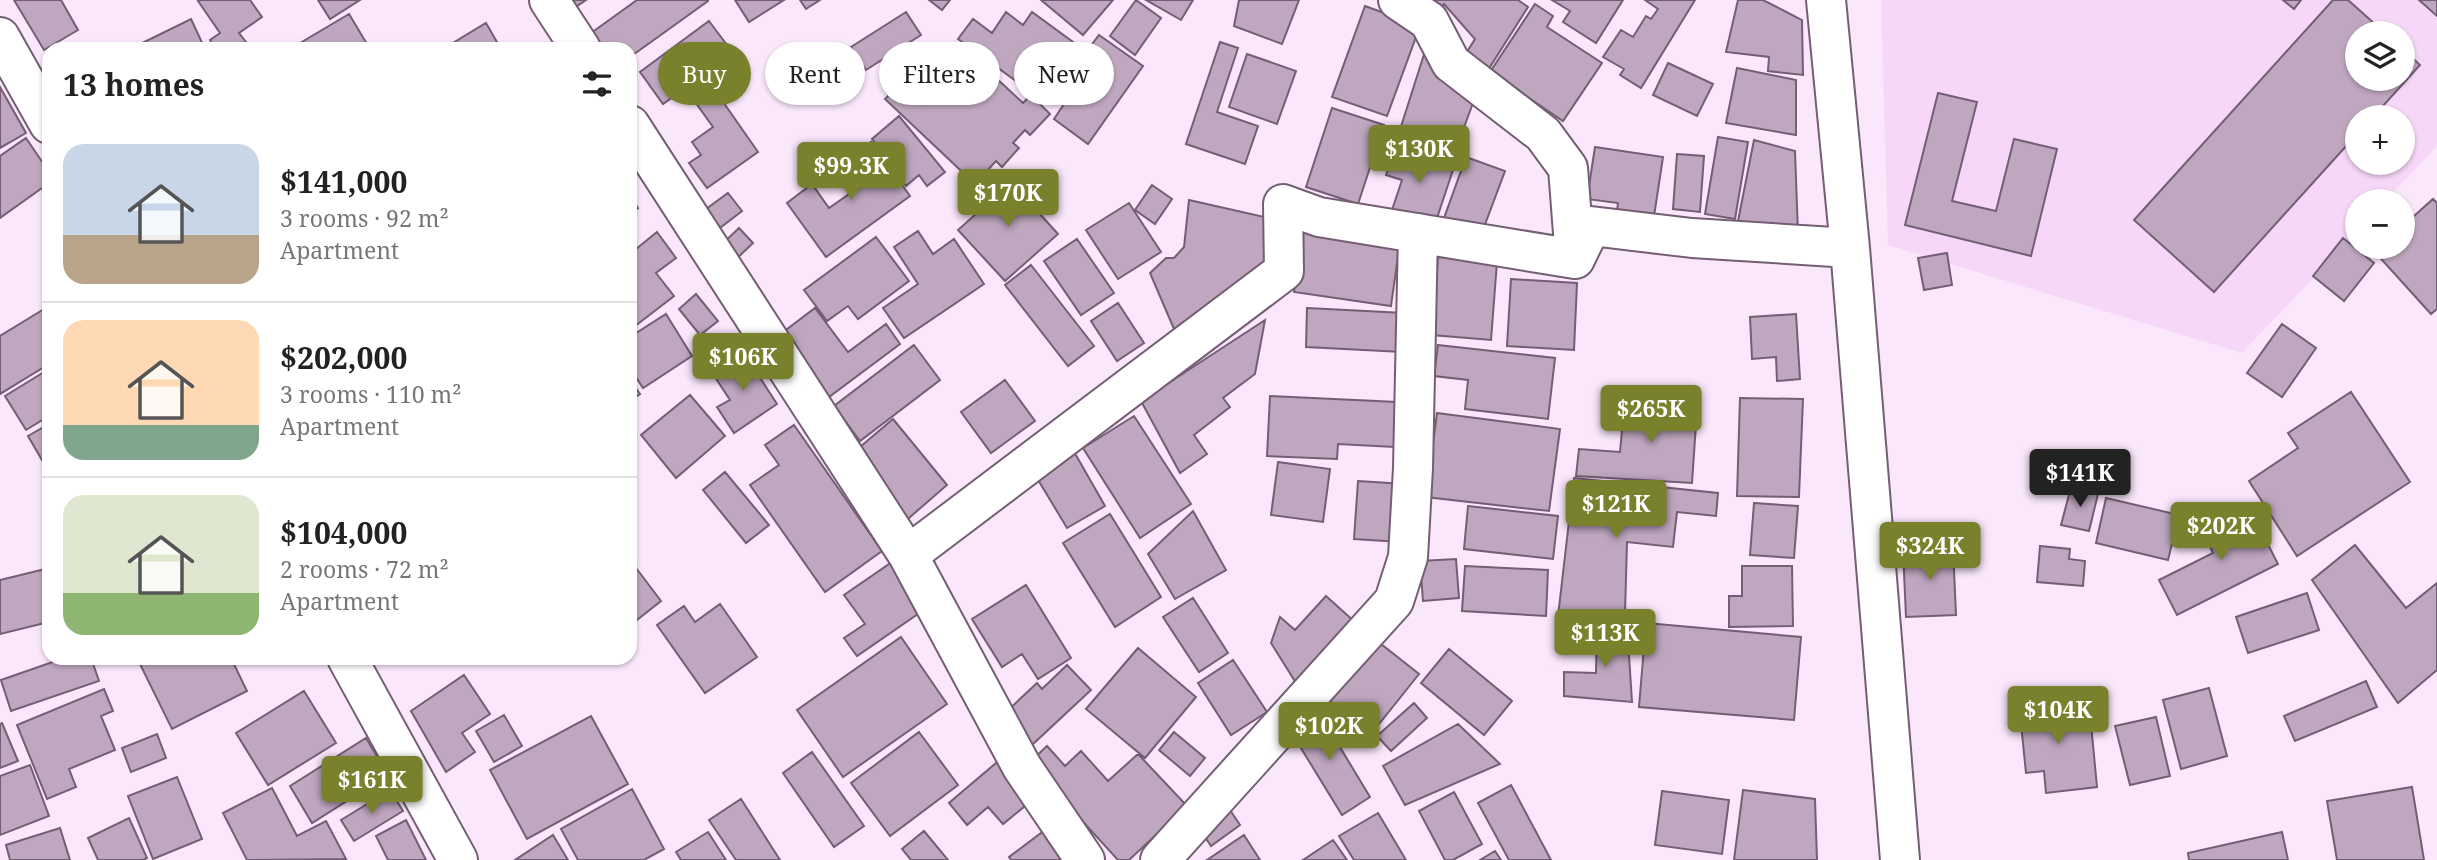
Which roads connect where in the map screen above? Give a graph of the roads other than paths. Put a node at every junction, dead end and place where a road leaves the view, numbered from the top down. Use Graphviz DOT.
graph roads {
  1 [pos="549,0"];
  2 [pos="1398,0"];
  3 [pos="1821,3"];
  4 [pos="0,37"];
  5 [pos="576,42"];
  6 [pos="42,112"];
  7 [pos="637,136"];
  8 [pos="1418,233"];
  9 [pos="1850,248"];
  10 [pos="1575,259"];
  11 [pos="908,555"];
  12 [pos="351,665"];
  13 [pos="458,860"];
  14 [pos="1085,860"];
  15 [pos="1160,860"];
  16 [pos="1900,860"];
  1 -- 5 [label="street"];
  2 -- 10 [label="street"];
  3 -- 9 [label="street"];
  4 -- 6 [label="street"];
  7 -- 11 [label="street"];
  8 -- 10 [label="street"];
  8 -- 11 [label="street"];
  8 -- 15 [label="street"];
  9 -- 10 [label="street"];
  9 -- 16 [label="street"];
  11 -- 14 [label="street"];
  12 -- 13 [label="street"];
}
